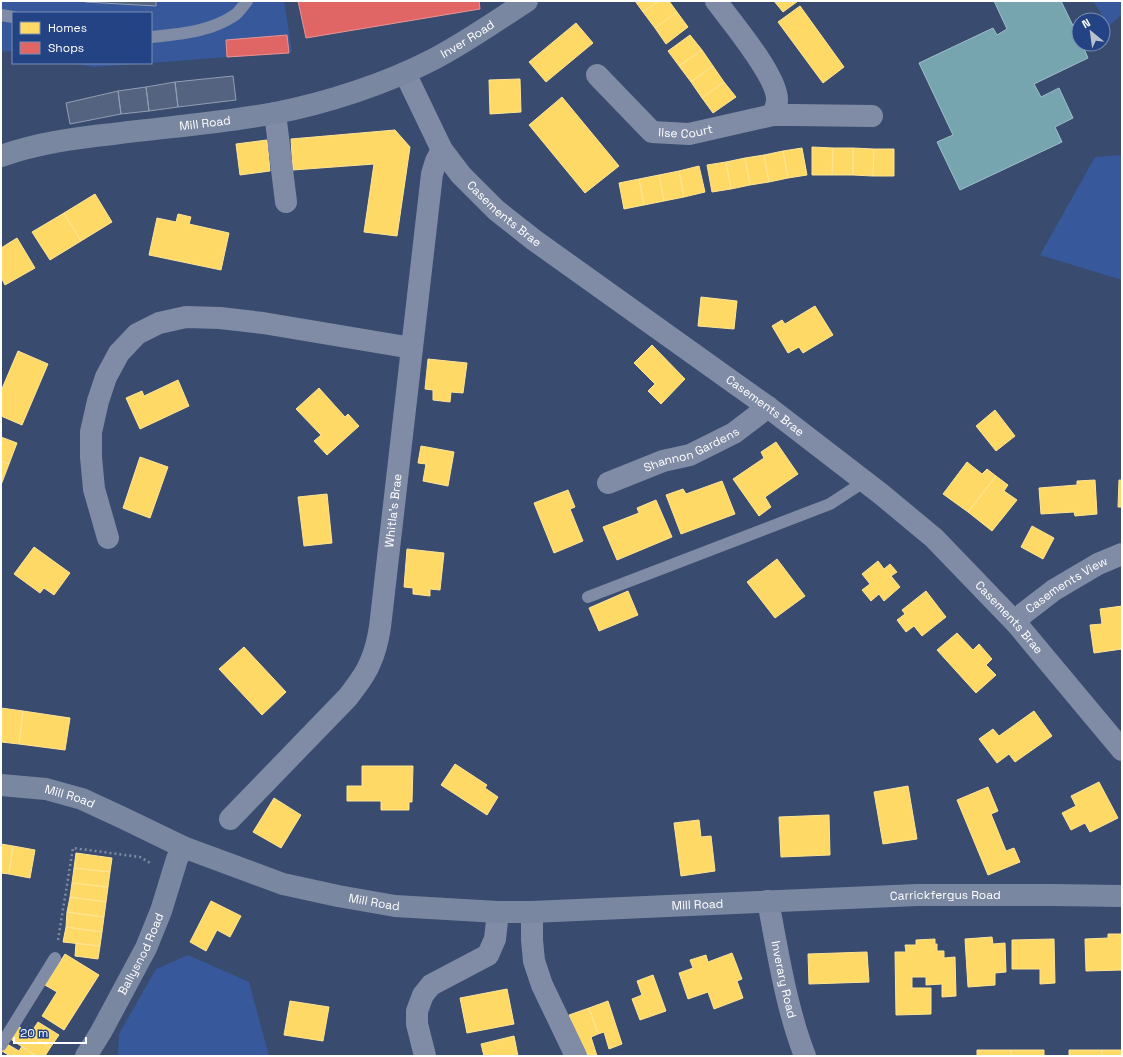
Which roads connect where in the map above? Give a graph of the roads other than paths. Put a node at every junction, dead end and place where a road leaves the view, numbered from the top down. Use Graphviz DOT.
graph roads {
  1 [pos="247,1"];
  2 [pos="527,1"];
  3 [pos="716,1"];
  4 [pos="1,15"];
  5 [pos="12,18"];
  6 [pos="152,37"];
  7 [pos="405,73"];
  8 [pos="597,75"];
  9 [pos="275,113"];
  10 [pos="773,115"];
  11 [pos="872,116"];
  12 [pos="442,150"];
  13 [pos="1,156"];
  14 [pos="286,202"];
  15 [pos="412,348"];
  16 [pos="768,407"];
  17 [pos="865,481"];
  18 [pos="608,483"];
  19 [pos="108,538"];
  20 [pos="1122,554"];
  21 [pos="588,597"];
  22 [pos="1016,623"];
  23 [pos="1122,750"];
  24 [pos="1,784"];
  25 [pos="230,819"];
  26 [pos="183,847"];
  27 [pos="1122,896"];
  28 [pos="768,901"];
  29 [pos="498,912"];
  30 [pos="532,912"];
  31 [pos="55,958"];
  32 [pos="1,1045"];
  33 [pos="86,1056"];
  34 [pos="425,1056"];
  35 [pos="576,1056"];
  36 [pos="806,1056"];
  1 -- 6 [label="lane"];
  2 -- 7 [label="street, Inver Road"];
  3 -- 10 [label="street"];
  4 -- 5 [label="lane"];
  7 -- 9 [label="street, Mill Road"];
  7 -- 12 [label="street, Casements Brae"];
  8 -- 10 [label="street, Ilse Court"];
  9 -- 13 [label="street, Mill Road"];
  9 -- 14 [label="street"];
  10 -- 11 [label="street, Ilse Court"];
  12 -- 15 [label="street, Whitla's Brae"];
  12 -- 16 [label="street, Casements Brae"];
  15 -- 19 [label="street"];
  15 -- 25 [label="street, Whitla's Brae"];
  16 -- 17 [label="street, Casements Brae"];
  16 -- 18 [label="street, Shannon Gardens"];
  17 -- 21 [label="lane"];
  17 -- 22 [label="street, Casements Brae"];
  20 -- 22 [label="street, Casements View"];
  22 -- 23 [label="street, Casements Brae"];
  24 -- 26 [label="street, Mill Road"];
  26 -- 29 [label="street, Mill Road"];
  26 -- 33 [label="street, Ballysnod Road"];
  27 -- 28 [label="street, Carrickfergus Road"];
  28 -- 30 [label="street, Mill Road"];
  28 -- 36 [label="street, Inverary Road"];
  29 -- 30 [label="street, Mill Road"];
  29 -- 34 [label="street"];
  30 -- 35 [label="street"];
  31 -- 32 [label="lane"];
}
